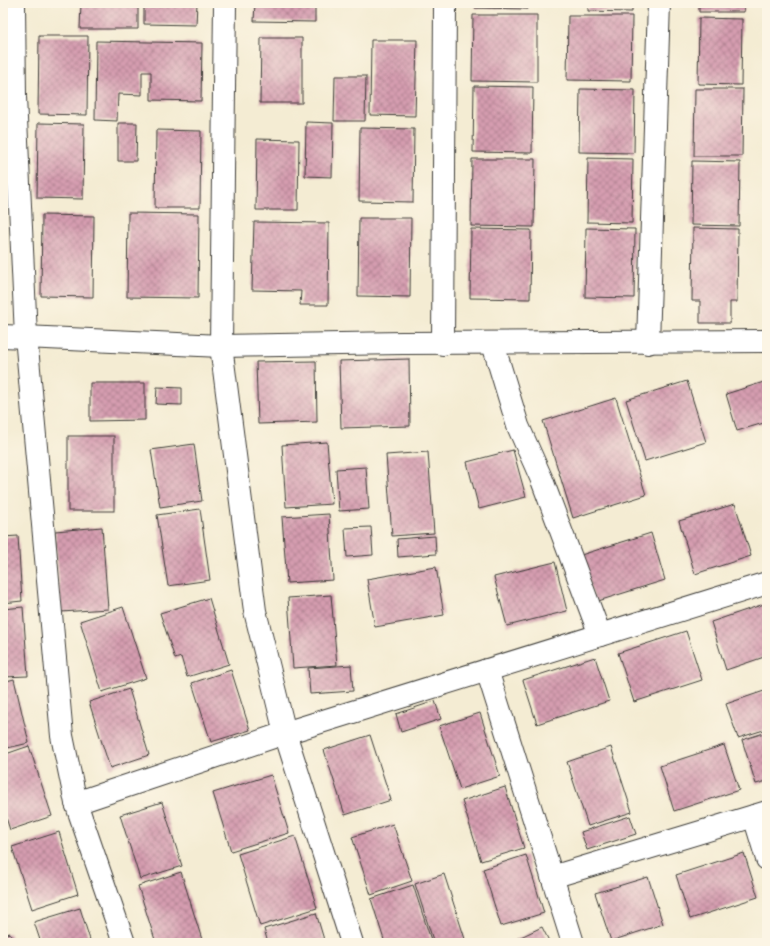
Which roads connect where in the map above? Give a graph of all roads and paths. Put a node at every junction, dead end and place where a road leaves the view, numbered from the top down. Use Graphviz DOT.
graph roads {
  1 [pos="14,3"];
  2 [pos="225,3"];
  3 [pos="445,3"];
  4 [pos="659,3"];
  5 [pos="9,97"];
  6 [pos="3,336"];
  7 [pos="26,336"];
  8 [pos="767,341"];
  9 [pos="648,343"];
  10 [pos="443,344"];
  11 [pos="493,344"];
  12 [pos="221,346"];
  13 [pos="767,583"];
  14 [pos="600,635"];
  15 [pos="487,670"];
  16 [pos="285,733"];
  17 [pos="76,803"];
  18 [pos="760,814"];
  19 [pos="767,859"];
  20 [pos="552,877"];
  21 [pos="124,943"];
  22 [pos="352,943"];
  23 [pos="572,943"];
  1 -- 5 [label="street"];
  2 -- 12 [label="street"];
  3 -- 10 [label="street"];
  4 -- 9 [label="street"];
  5 -- 7 [label="street"];
  6 -- 7 [label="street"];
  7 -- 12 [label="street"];
  7 -- 17 [label="street"];
  8 -- 9 [label="street"];
  9 -- 11 [label="street"];
  10 -- 11 [label="street"];
  10 -- 12 [label="street"];
  11 -- 14 [label="street"];
  12 -- 16 [label="street"];
  13 -- 14 [label="street"];
  14 -- 15 [label="street"];
  15 -- 16 [label="street"];
  15 -- 20 [label="street"];
  16 -- 17 [label="street"];
  16 -- 22 [label="street"];
  17 -- 21 [label="street"];
  18 -- 19 [label="street"];
  18 -- 20 [label="street"];
  20 -- 23 [label="street"];
}
